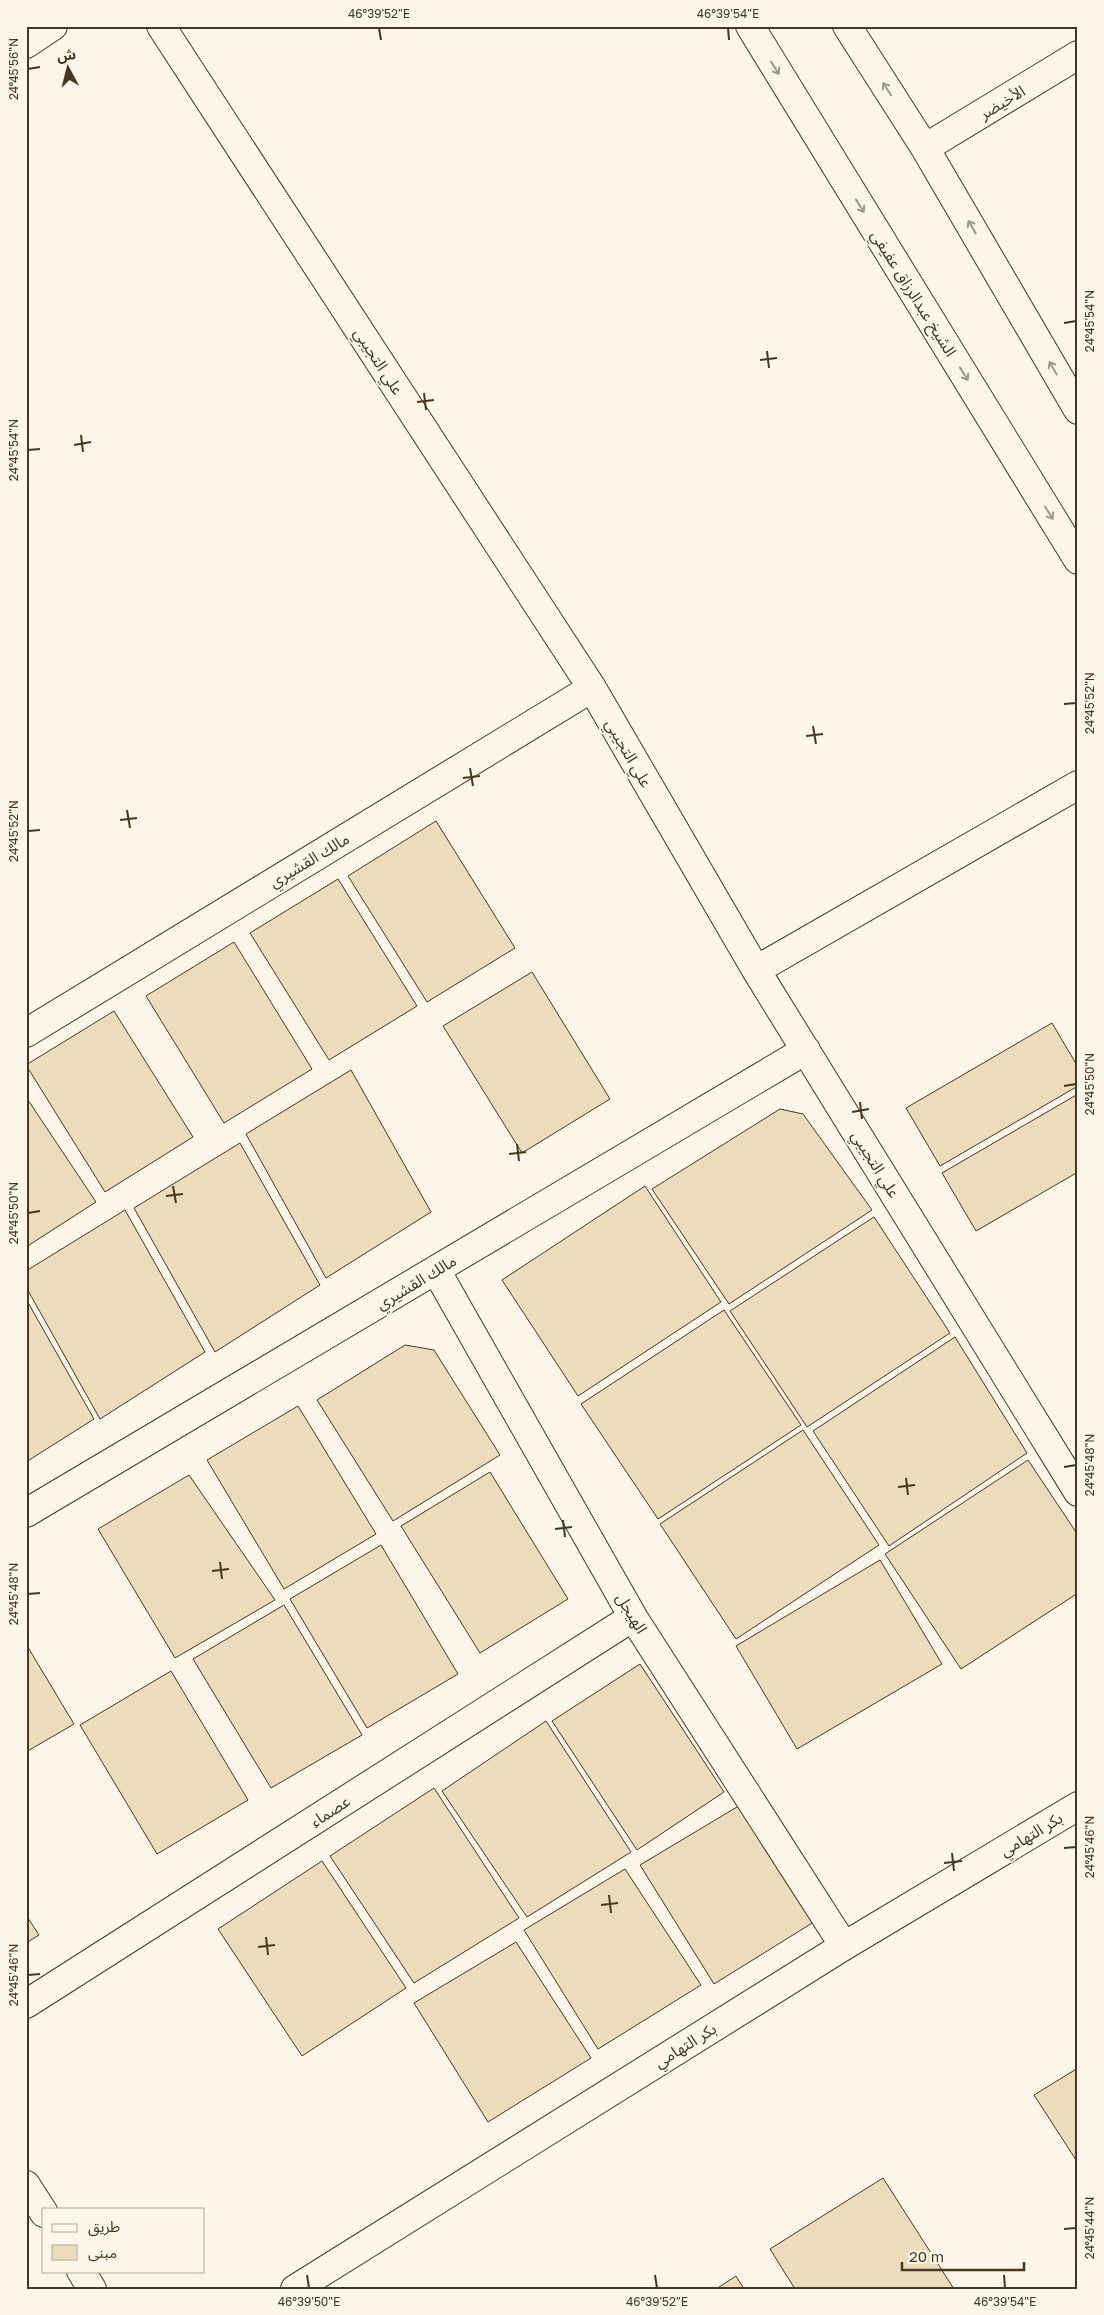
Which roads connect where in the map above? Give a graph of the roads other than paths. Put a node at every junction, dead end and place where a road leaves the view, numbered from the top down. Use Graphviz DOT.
graph roads {
  1 [pos="53,26"];
  2 [pos="161,26"];
  3 [pos="750,26"];
  4 [pos="847,26"];
  5 [pos="26,44"];
  6 [pos="1078,55"];
  7 [pos="925,148"];
  8 [pos="1078,410"];
  9 [pos="1078,560"];
  10 [pos="592,688"];
  11 [pos="1078,785"];
  12 [pos="756,970"];
  13 [pos="26,1033"];
  14 [pos="806,1050"];
  15 [pos="436,1270"];
  16 [pos="1078,1492"];
  17 [pos="26,1513"];
  18 [pos="633,1617"];
  19 [pos="1078,1806"];
  20 [pos="844,1946"];
  21 [pos="26,2004"];
  22 [pos="26,2185"];
  23 [pos="42,2210"];
  24 [pos="82,2272"];
  25 [pos="92,2289"];
  26 [pos="295,2289"];
  1 -- 5 [label="street"];
  2 -- 10 [label="street, علي التجيبي"];
  3 -- 9 [label="street, الشيخ عبدالرزاق عفيفي, one-way"];
  7 -- 4 [label="street, one-way"];
  6 -- 7 [label="street, الأخيضر"];
  8 -- 7 [label="street, one-way"];
  10 -- 12 [label="street, علي التجيبي"];
  10 -- 13 [label="street, مالك القشيري"];
  11 -- 12 [label="street"];
  12 -- 14 [label="street, علي التجيبي"];
  14 -- 15 [label="street, مالك القشيري"];
  14 -- 16 [label="street, علي التجيبي"];
  15 -- 17 [label="street, مالك القشيري"];
  15 -- 18 [label="street, الهيجل"];
  18 -- 20 [label="street, الهيجل"];
  18 -- 21 [label="street, عصماء"];
  19 -- 20 [label="street, بكر التهامي"];
  20 -- 26 [label="street, بكر التهامي"];
  22 -- 23 [label="street"];
  24 -- 25 [label="street"];
}
